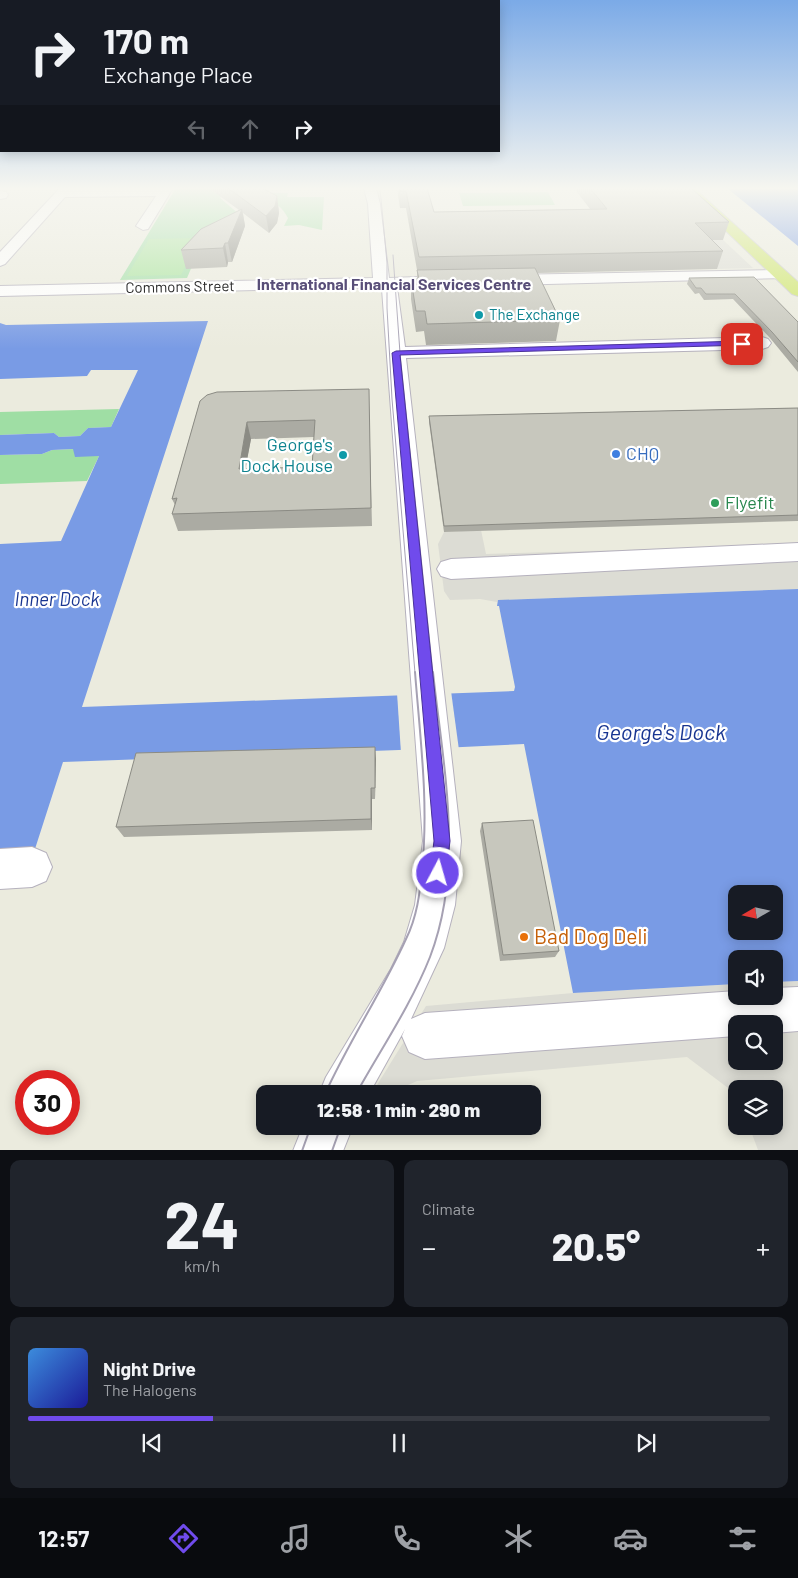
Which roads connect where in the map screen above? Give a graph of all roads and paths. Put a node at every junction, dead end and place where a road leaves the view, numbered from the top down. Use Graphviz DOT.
graph roads {
  1 [pos="16,242"];
  2 [pos="377,242"];
  3 [pos="744,242"];
  4 [pos="0,260"];
  5 [pos="780,275"];
  6 [pos="489,280"];
  7 [pos="460,281"];
  8 [pos="385,282"];
  9 [pos="0,291"];
  10 [pos="798,291"];
  11 [pos="232,297"];
  12 [pos="0,301"];
  13 [pos="762,343"];
  14 [pos="396,353"];
  15 [pos="798,552"];
  16 [pos="451,569"];
  17 [pos="798,1009"];
  18 [pos="425,1036"];
  19 [pos="348,1085"];
  20 [pos="324,1135"];
  21 [pos="318,1150"];
  1 -- 4 [label="street"];
  2 -- 8 [label="street"];
  3 -- 5 [label="main road"];
  5 -- 6 [label="street"];
  5 -- 10 [label="main road"];
  7 -- 8 [label="street, Commons Street"];
  8 -- 9 [label="street, Commons Street"];
  8 -- 14 [label="street"];
  11 -- 12 [label="street"];
  13 -- 14 [label="street"];
  14 -- 19 [label="street"];
  15 -- 16 [label="street"];
  17 -- 18 [label="street"];
  20 -- 21 [label="street"];
}
